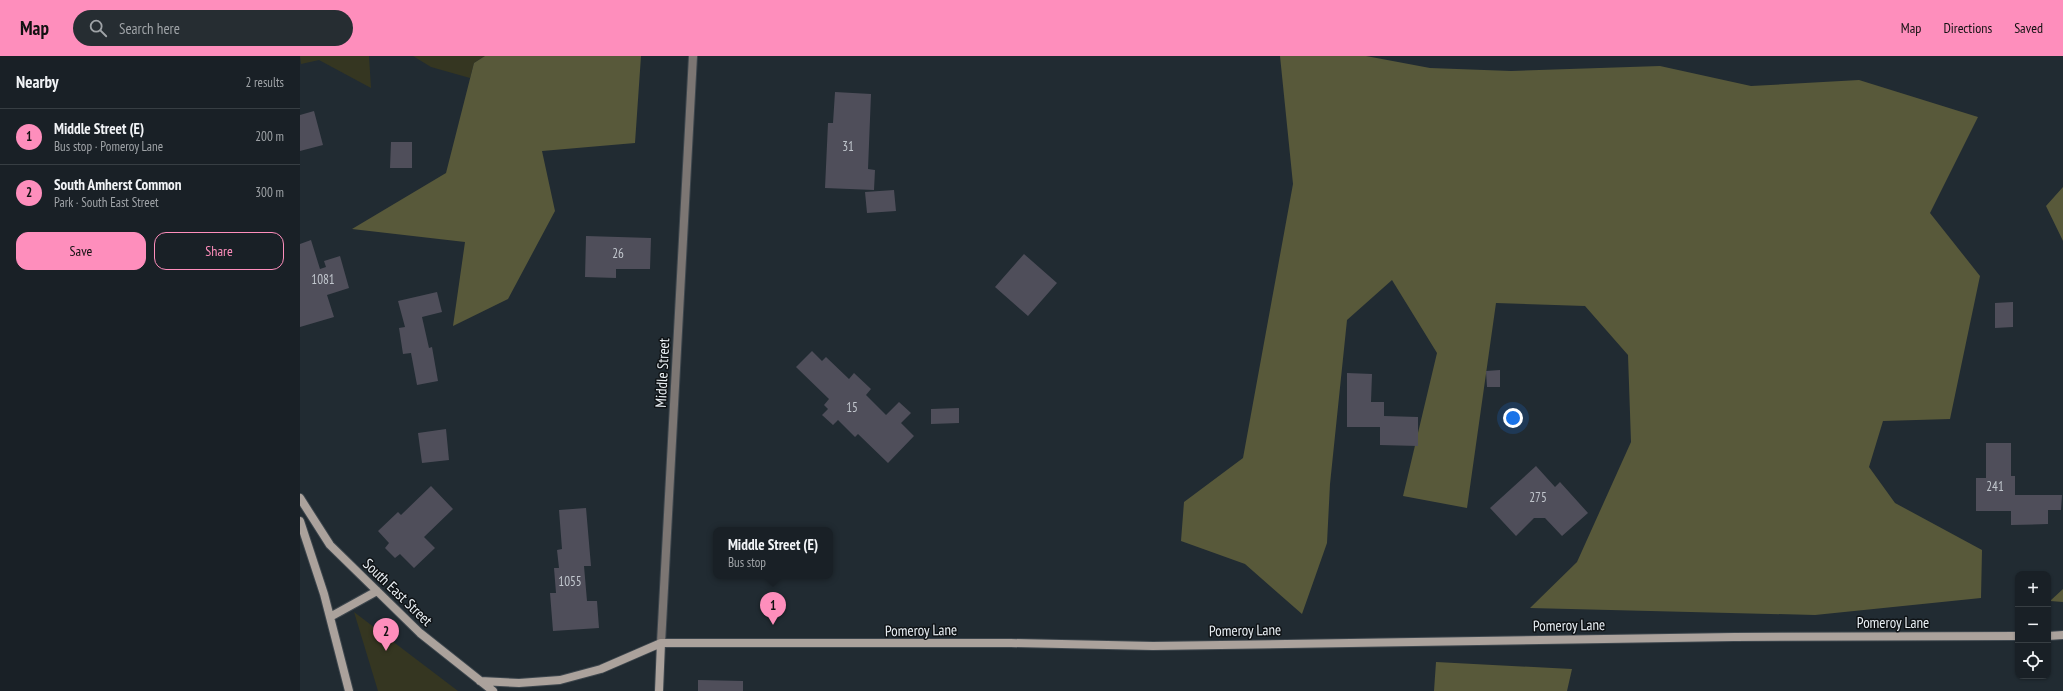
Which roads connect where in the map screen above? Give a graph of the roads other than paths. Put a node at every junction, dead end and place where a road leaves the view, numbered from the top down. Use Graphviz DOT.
graph roads {
  1 [pos="693,56"];
  2 [pos="300,498"];
  3 [pos="300,521"];
  4 [pos="377,591"];
  5 [pos="330,617"];
  6 [pos="2015,636"];
  7 [pos="2051,636"];
  8 [pos="2063,636"];
  9 [pos="661,643"];
  10 [pos="480,681"];
  11 [pos="349,691"];
  12 [pos="493,691"];
  13 [pos="659,691"];
  1 -- 9 [label="street, Middle Street"];
  2 -- 4 [label="street, South East Street"];
  3 -- 5 [label="street"];
  4 -- 5 [label="street"];
  4 -- 10 [label="street, South East Street"];
  5 -- 11 [label="street"];
  6 -- 9 [label="street, Pomeroy Lane"];
  7 -- 8 [label="street"];
  9 -- 10 [label="street, Pomeroy Lane"];
  9 -- 13 [label="street, Middle Street"];
  10 -- 12 [label="street, South East Street"];
}
